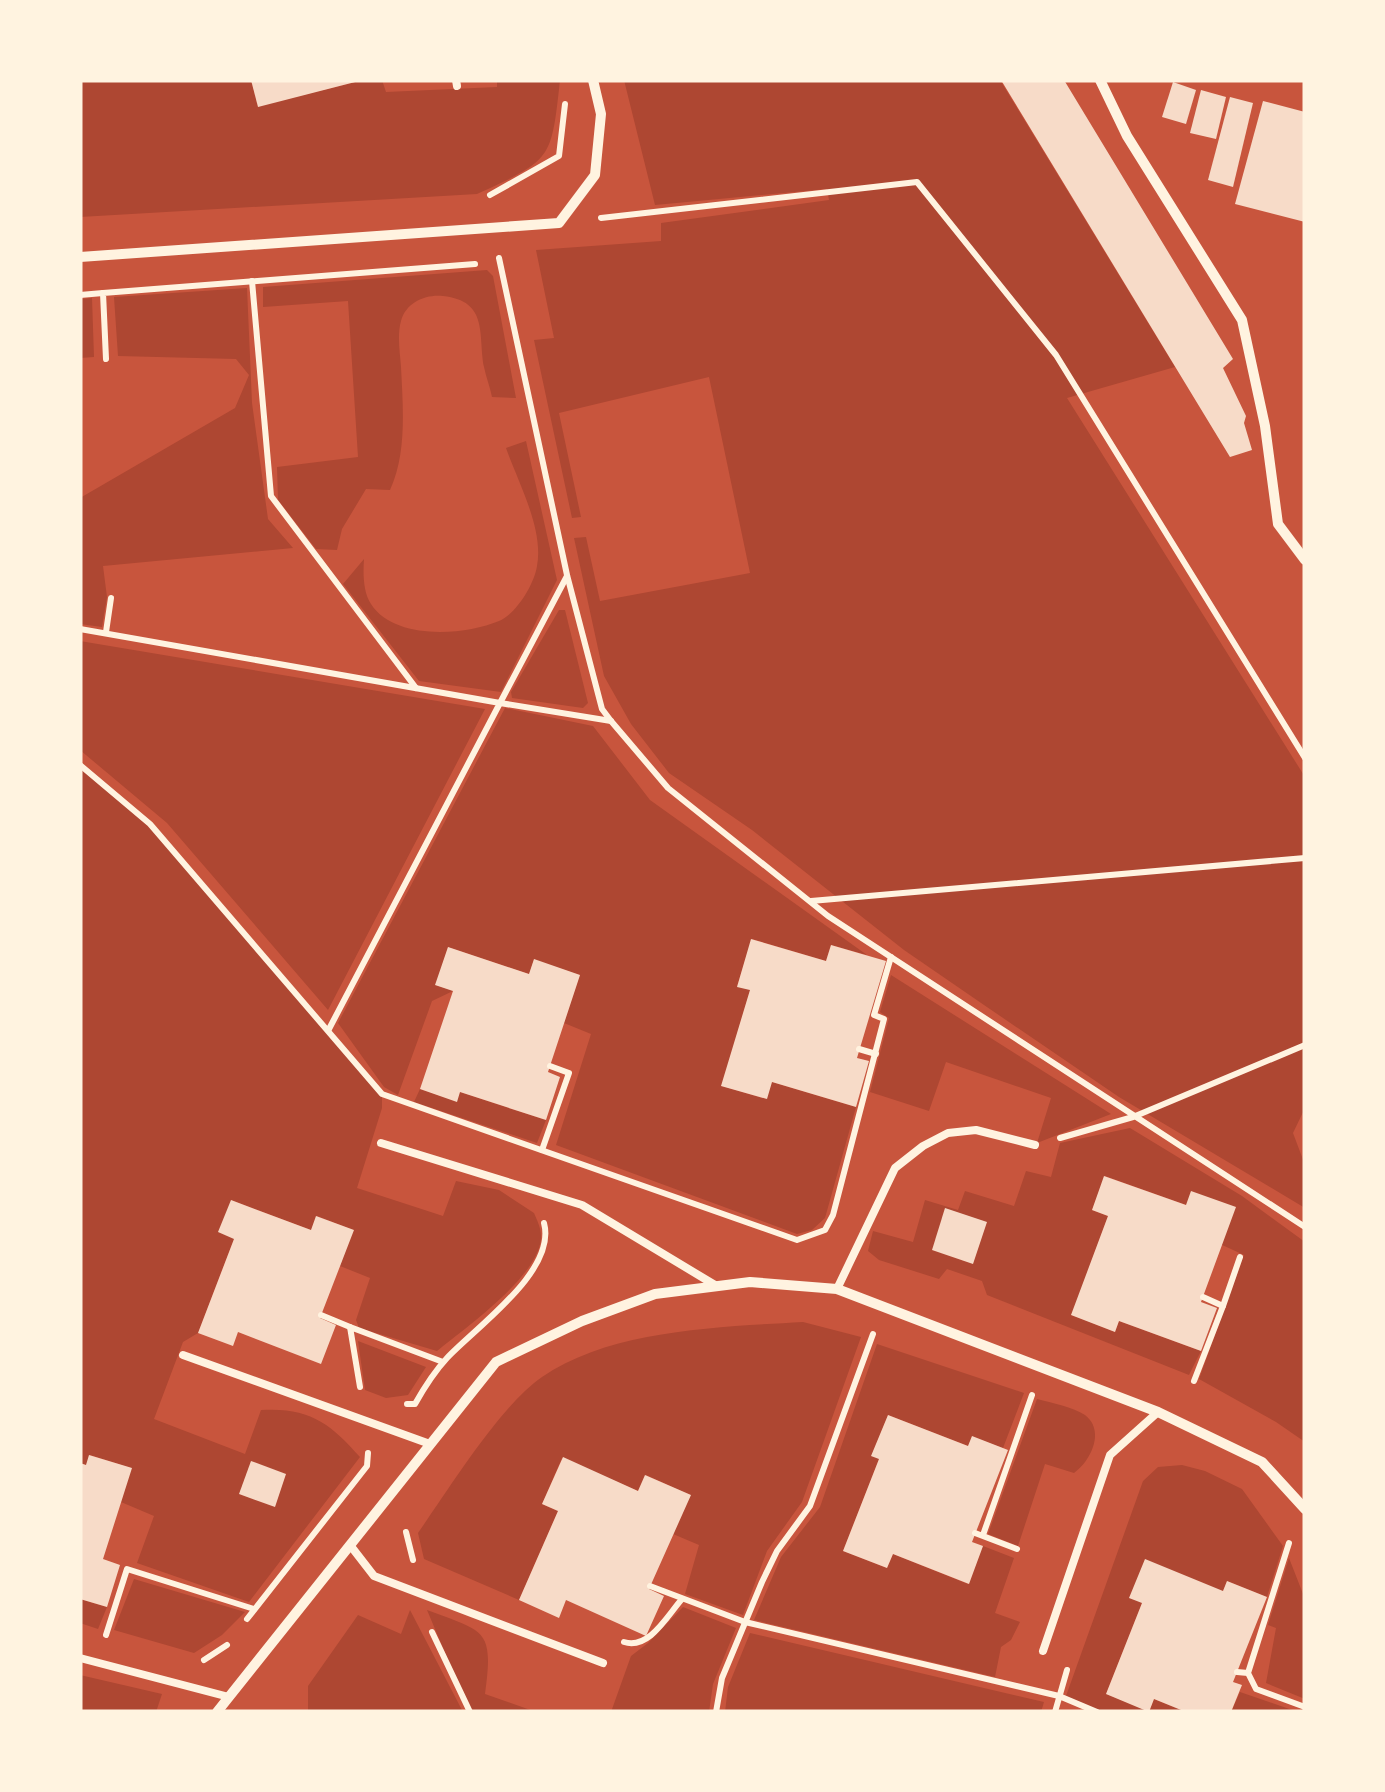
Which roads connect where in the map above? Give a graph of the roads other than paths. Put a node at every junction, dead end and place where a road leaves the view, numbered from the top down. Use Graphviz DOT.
graph roads {
  1 [pos="593,80"];
  2 [pos="1100,80"];
  3 [pos="80,257"];
  4 [pos="1305,560"];
  5 [pos="381,1144"];
  6 [pos="1035,1145"];
  7 [pos="717,1286"];
  8 [pos="837,1289"];
  9 [pos="183,1355"];
  10 [pos="1158,1412"];
  11 [pos="430,1444"];
  12 [pos="1305,1509"];
  13 [pos="350,1545"];
  14 [pos="1043,1652"];
  15 [pos="80,1658"];
  16 [pos="603,1663"];
  17 [pos="228,1698"];
  18 [pos="217,1712"];
  1 -- 3 [label="street"];
  2 -- 4 [label="street"];
  5 -- 7 [label="lane"];
  6 -- 8 [label="lane"];
  7 -- 8 [label="street"];
  7 -- 11 [label="street"];
  8 -- 10 [label="street"];
  9 -- 11 [label="lane"];
  10 -- 12 [label="street"];
  10 -- 14 [label="lane"];
  11 -- 13 [label="street"];
  13 -- 16 [label="lane"];
  13 -- 17 [label="street"];
  15 -- 17 [label="lane"];
  17 -- 18 [label="street"];
}
